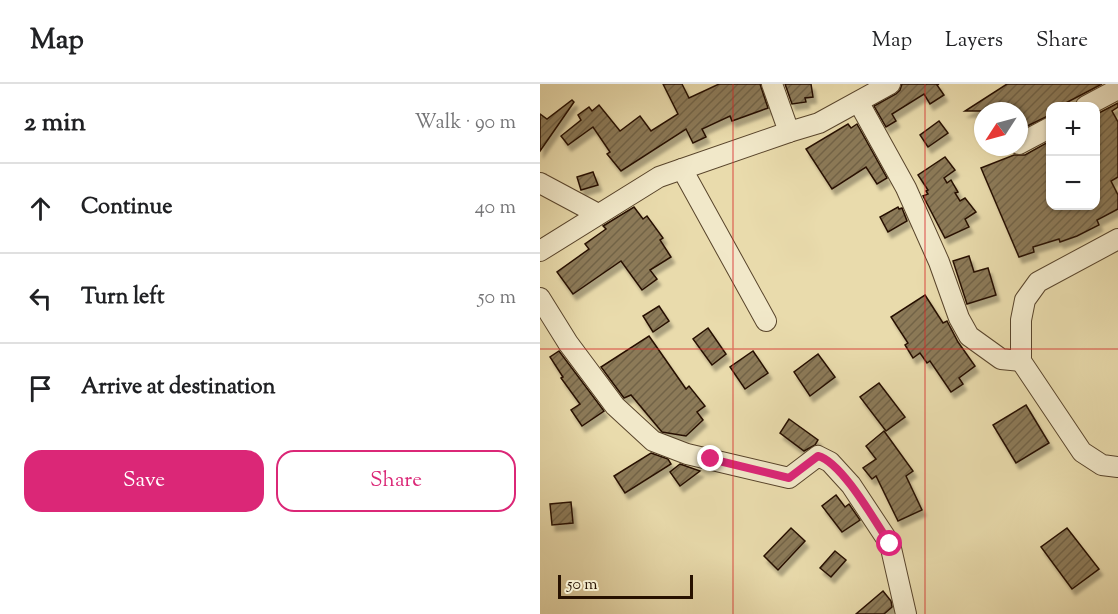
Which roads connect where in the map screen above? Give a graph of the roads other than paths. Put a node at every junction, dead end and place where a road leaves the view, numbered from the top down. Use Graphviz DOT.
graph roads {
  1 [pos="772,84"];
  2 [pos="890,84"];
  3 [pos="1118,89"];
  4 [pos="1094,102"];
  5 [pos="859,103"];
  6 [pos="1046,129"];
  7 [pos="789,132"];
  8 [pos="1028,139"];
  9 [pos="682,169"];
  10 [pos="540,183"];
  11 [pos="598,214"];
  12 [pos="1118,238"];
  13 [pos="540,251"];
  14 [pos="540,298"];
  15 [pos="766,321"];
  16 [pos="1021,361"];
  17 [pos="1118,468"];
  18 [pos="906,614"];
  1 -- 7 [label="street"];
  2 -- 5 [label="street"];
  3 -- 4 [label="street"];
  5 -- 7 [label="street"];
  5 -- 16 [label="street"];
  6 -- 8 [label="street"];
  7 -- 9 [label="street"];
  9 -- 11 [label="street"];
  9 -- 15 [label="street"];
  10 -- 11 [label="street"];
  11 -- 13 [label="street"];
  12 -- 16 [label="street"];
  14 -- 18 [label="street"];
  16 -- 17 [label="street"];
}
